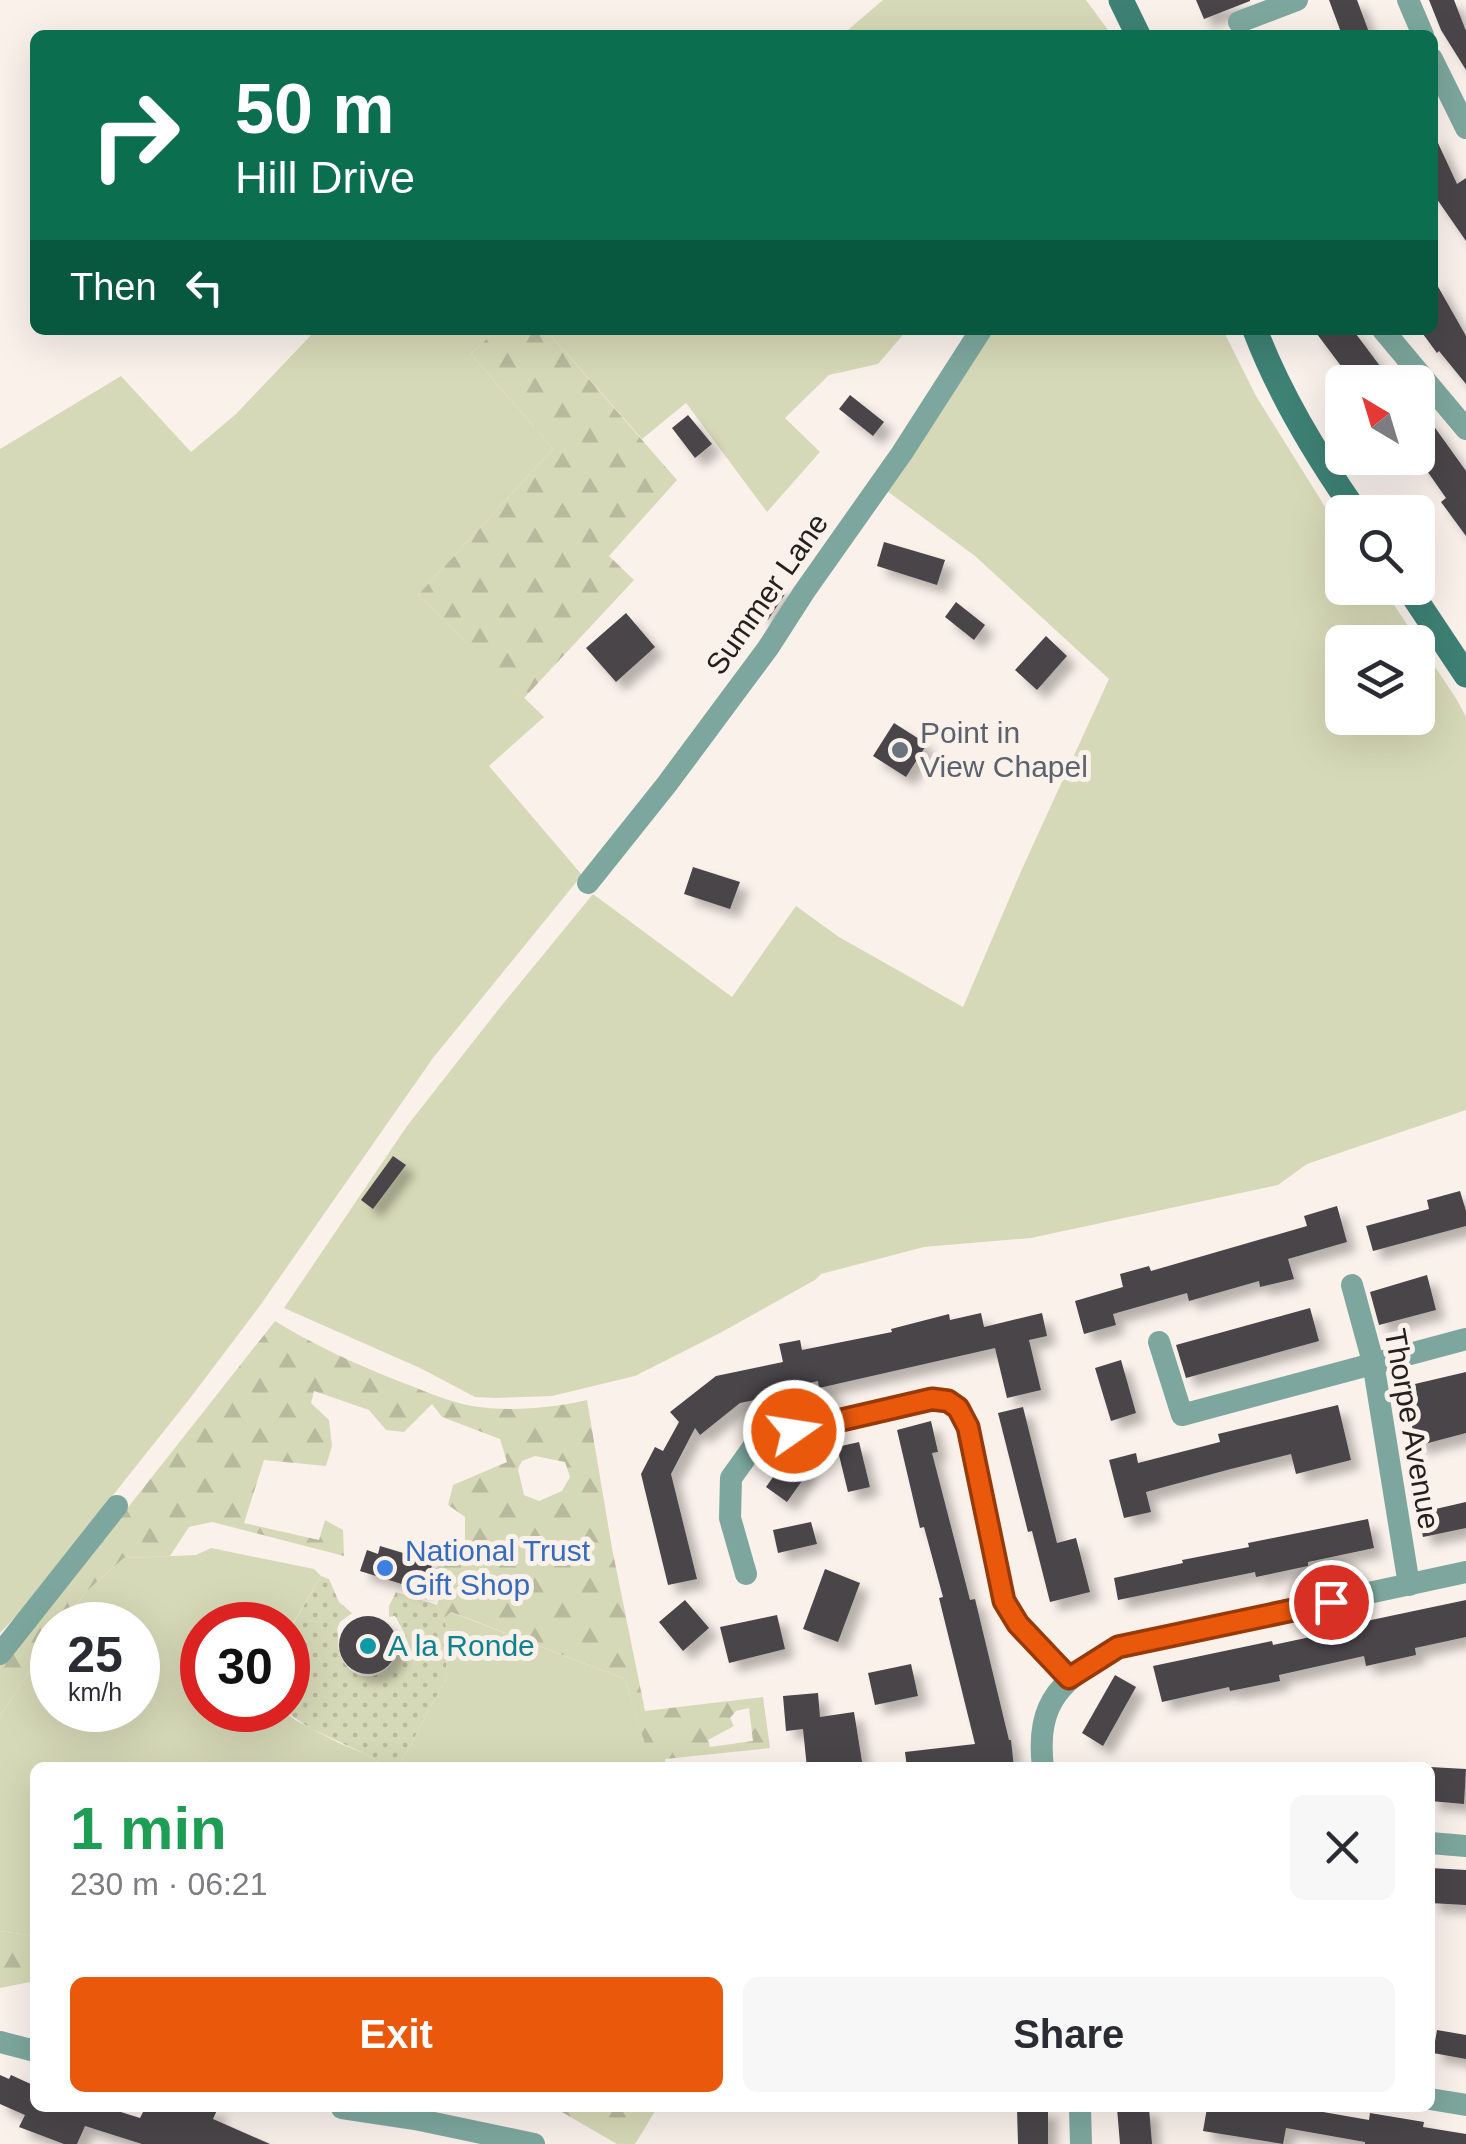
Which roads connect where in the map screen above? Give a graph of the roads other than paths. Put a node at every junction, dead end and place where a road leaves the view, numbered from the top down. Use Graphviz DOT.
graph roads {
  1 [pos="1121,0"];
  2 [pos="1296,0"];
  3 [pos="1408,0"];
  4 [pos="1264,6"];
  5 [pos="1239,22"];
  6 [pos="1136,30"];
  7 [pos="1420,30"];
  8 [pos="1438,71"];
  9 [pos="1466,128"];
  10 [pos="978,335"];
  11 [pos="1257,335"];
  12 [pos="1388,335"];
  13 [pos="1466,429"];
  14 [pos="1344,495"];
  15 [pos="1419,605"];
  16 [pos="1466,675"];
  17 [pos="588,883"];
  18 [pos="1352,1285"];
  19 [pos="1466,1339"];
  20 [pos="1159,1342"];
  21 [pos="1373,1362"];
  22 [pos="117,1506"];
  23 [pos="1466,1572"];
  24 [pos="746,1574"];
  25 [pos="1409,1585"];
  26 [pos="0,1654"];
  27 [pos="1069,1678"];
  28 [pos="1042,1762"];
  29 [pos="1435,1843"];
  30 [pos="1466,1846"];
  31 [pos="0,2042"];
  32 [pos="30,2050"];
  33 [pos="1435,2100"];
  34 [pos="1466,2106"];
  35 [pos="366,2112"];
  36 [pos="1080,2112"];
  37 [pos="534,2144"];
  38 [pos="1081,2144"];
  1 -- 6 [label="street"];
  2 -- 4 [label="street"];
  3 -- 7 [label="street"];
  4 -- 5 [label="street"];
  8 -- 9 [label="street"];
  10 -- 17 [label="street, Summer Lane"];
  11 -- 14 [label="street"];
  12 -- 13 [label="street"];
  15 -- 16 [label="street"];
  18 -- 21 [label="street, Thorpe Avenue"];
  19 -- 21 [label="street"];
  20 -- 21 [label="street"];
  21 -- 25 [label="street, Thorpe Avenue"];
  22 -- 26 [label="street"];
  23 -- 25 [label="street"];
  24 -- 27 [label="street"];
  25 -- 27 [label="street"];
  27 -- 28 [label="street"];
  29 -- 30 [label="street"];
  31 -- 32 [label="street"];
  33 -- 34 [label="street"];
  35 -- 37 [label="street"];
  36 -- 38 [label="street"];
}
